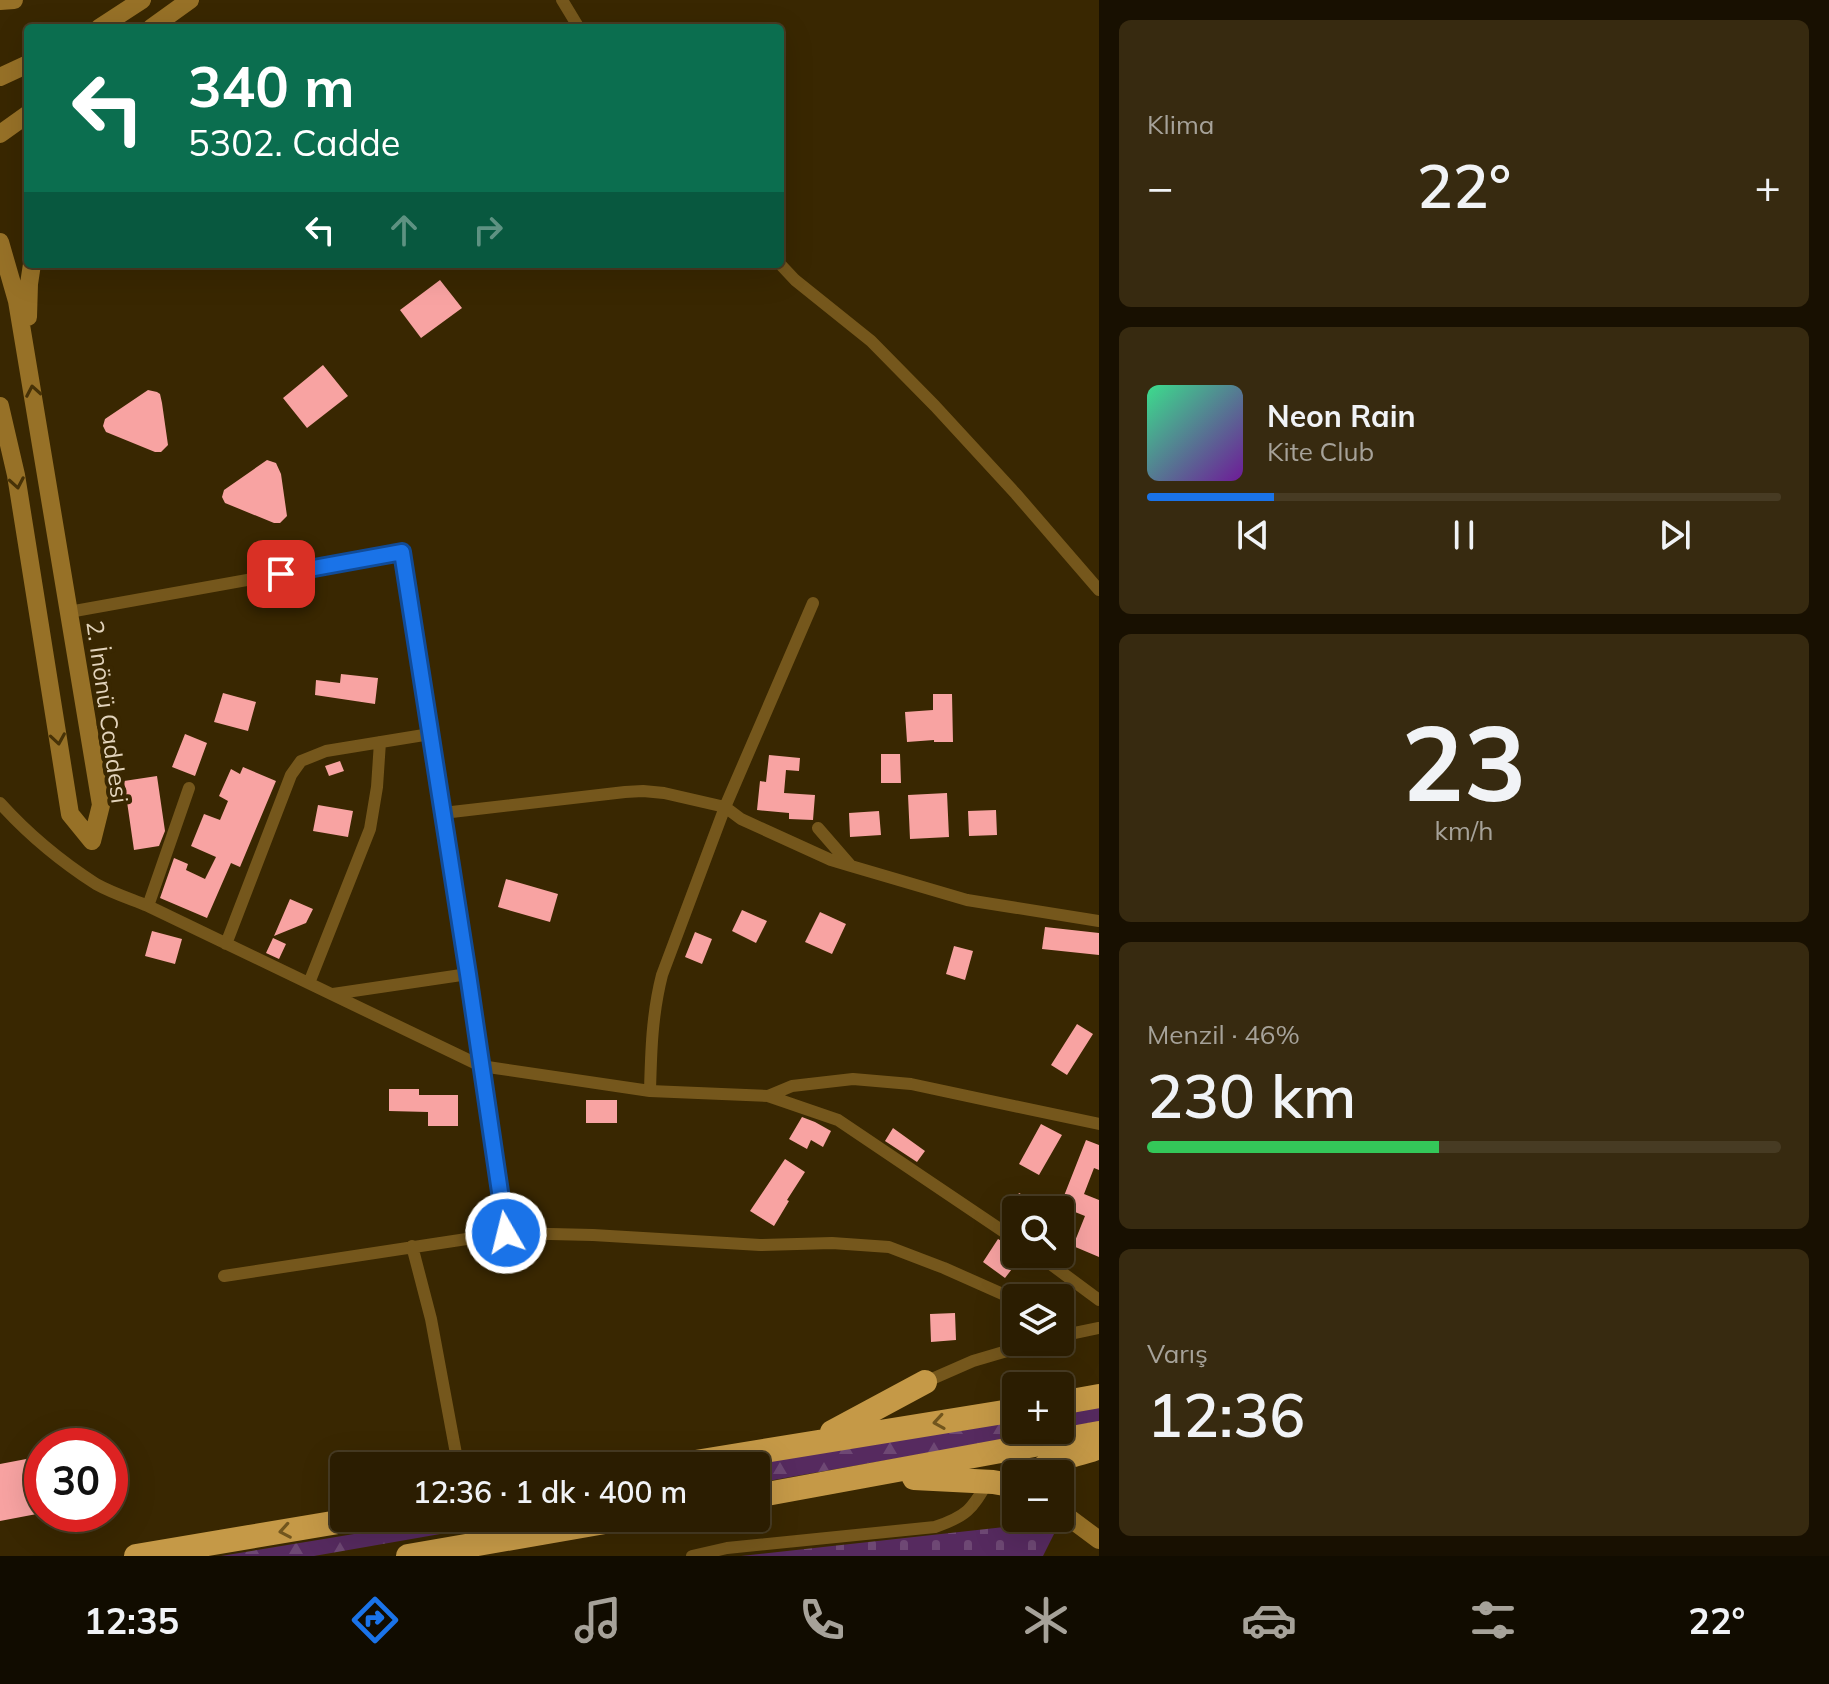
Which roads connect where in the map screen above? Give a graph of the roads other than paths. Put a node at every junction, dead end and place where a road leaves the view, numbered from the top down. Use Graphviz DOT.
graph roads {
  1 [pos="14,0"];
  2 [pos="142,0"];
  3 [pos="192,0"];
  4 [pos="562,0"];
  5 [pos="0,1"];
  6 [pos="105,24"];
  7 [pos="157,24"];
  8 [pos="168,24"];
  9 [pos="577,24"];
  10 [pos="24,66"];
  11 [pos="0,77"];
  12 [pos="24,117"];
  13 [pos="0,134"];
  14 [pos="0,242"];
  15 [pos="31,268"];
  16 [pos="784,268"];
  17 [pos="27,359"];
  18 [pos="0,406"];
  19 [pos="1099,590"];
  20 [pos="813,603"];
  21 [pos="69,612"];
  22 [pos="39,618"];
  23 [pos="430,734"];
  24 [pos="380,742"];
  25 [pos="189,788"];
  26 [pos="0,803"];
  27 [pos="725,807"];
  28 [pos="443,813"];
  29 [pos="818,828"];
  30 [pos="851,866"];
  31 [pos="148,906"];
  32 [pos="1099,921"];
  33 [pos="226,944"];
  34 [pos="468,974"];
  35 [pos="309,983"];
  36 [pos="331,994"];
  37 [pos="481,1066"];
  38 [pos="650,1091"];
  39 [pos="768,1096"];
  40 [pos="1099,1124"];
  41 [pos="1002,1231"];
  42 [pos="506,1233"];
  43 [pos="412,1246"];
  44 [pos="1056,1268"];
  45 [pos="224,1276"];
  46 [pos="1002,1292"];
  47 [pos="1099,1300"];
  48 [pos="1099,1328"];
  49 [pos="1074,1332"];
  50 [pos="1002,1352"];
  51 [pos="925,1382"];
  52 [pos="1099,1396"];
  53 [pos="1074,1400"];
  54 [pos="1002,1412"];
  55 [pos="1099,1433"];
  56 [pos="815,1442"];
  57 [pos="1099,1447"];
  58 [pos="456,1452"];
  59 [pos="755,1452"];
  60 [pos="1060,1460"];
  61 [pos="856,1478"];
  62 [pos="988,1482"];
  63 [pos="1002,1484"];
  64 [pos="770,1493"];
  65 [pos="1074,1521"];
  66 [pos="330,1523"];
  67 [pos="564,1532"];
  68 [pos="1099,1540"];
  69 [pos="482,1550"];
  70 [pos="136,1556"];
  71 [pos="408,1556"];
  72 [pos="692,1556"];
  1 -- 5 [label="main road"];
  2 -- 6 [label="main road"];
  3 -- 7 [label="main road"];
  3 -- 8 [label="main road"];
  4 -- 9 [label="street"];
  10 -- 11 [label="main road"];
  12 -- 13 [label="main road"];
  14 -- 17 [label="main road, 2. İnönü Caddesi"];
  15 -- 17 [label="main road"];
  16 -- 19 [label="street"];
  21 -- 17 [label="main road, 2. İnönü Caddesi, one-way"];
  18 -- 22 [label="main road, 2. İnönü Caddesi, one-way"];
  20 -- 27 [label="street"];
  21 -- 22 [label="main road"];
  22 -- 21 [label="main road, 2. İnönü Caddesi, one-way"];
  21 -- 23 [label="street"];
  23 -- 24 [label="street"];
  23 -- 28 [label="street"];
  24 -- 33 [label="street"];
  24 -- 35 [label="street"];
  25 -- 31 [label="street"];
  26 -- 31 [label="street"];
  27 -- 28 [label="street"];
  27 -- 30 [label="street"];
  27 -- 38 [label="street"];
  28 -- 34 [label="street"];
  29 -- 30 [label="street"];
  30 -- 32 [label="street"];
  31 -- 33 [label="street"];
  33 -- 35 [label="street"];
  34 -- 36 [label="street"];
  34 -- 37 [label="street"];
  35 -- 36 [label="street"];
  36 -- 37 [label="street"];
  37 -- 38 [label="street"];
  37 -- 42 [label="street"];
  38 -- 39 [label="street"];
  39 -- 40 [label="street"];
  39 -- 41 [label="street"];
  42 -- 43 [label="street"];
  42 -- 46 [label="street"];
  43 -- 45 [label="street"];
  43 -- 58 [label="street"];
  44 -- 47 [label="street"];
  48 -- 49 [label="street"];
  50 -- 51 [label="street"];
  51 -- 56 [label="highway"];
  52 -- 53 [label="highway"];
  54 -- 56 [label="highway, one-way"];
  55 -- 61 [label="highway"];
  56 -- 59 [label="highway"];
  57 -- 60 [label="highway"];
  61 -- 62 [label="highway"];
  61 -- 64 [label="highway"];
  62 -- 63 [label="highway"];
  62 -- 72 [label="street"];
  65 -- 68 [label="main road"];
  66 -- 70 [label="highway, one-way"];
  67 -- 69 [label="highway"];
  69 -- 71 [label="highway"];
}
